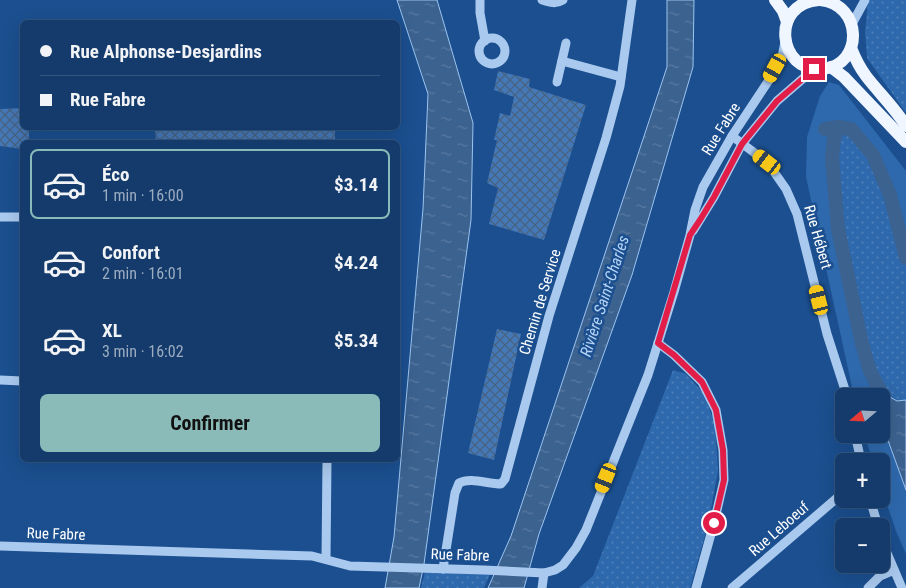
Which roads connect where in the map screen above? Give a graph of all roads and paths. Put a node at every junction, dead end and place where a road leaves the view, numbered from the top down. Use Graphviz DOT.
graph roads {
  1 [pos="480,0"];
  2 [pos="542,0"];
  3 [pos="563,0"];
  4 [pos="632,0"];
  5 [pos="775,0"];
  6 [pos="813,0"];
  7 [pos="819,0"];
  8 [pos="828,0"];
  9 [pos="865,0"];
  10 [pos="787,22"];
  11 [pos="852,24"];
  12 [pos="485,41"];
  13 [pos="786,42"];
  14 [pos="566,43"];
  15 [pos="851,48"];
  16 [pos="562,61"];
  17 [pos="831,67"];
  18 [pos="814,69"];
  19 [pos="621,77"];
  20 [pos="558,82"];
  21 [pos="906,126"];
  22 [pos="732,136"];
  23 [pos="906,142"];
  24 [pos="742,144"];
  25 [pos="0,217"];
  26 [pos="20,217"];
  27 [pos="690,235"];
  28 [pos="658,343"];
  29 [pos="0,380"];
  30 [pos="20,381"];
  31 [pos="845,388"];
  32 [pos="327,462"];
  33 [pos="835,500"];
  34 [pos="0,546"];
  35 [pos="326,559"];
  36 [pos="890,560"];
  37 [pos="443,569"];
  38 [pos="894,570"];
  39 [pos="544,573"];
  40 [pos="542,588"];
  41 [pos="696,588"];
  42 [pos="732,588"];
  43 [pos="868,588"];
  44 [pos="902,588"];
  1 -- 12 [label="street"];
  2 -- 3 [label="street"];
  4 -- 19 [label="street, Chemin de Service"];
  5 -- 10 [label="main road"];
  6 -- 7 [label="main road"];
  6 -- 10 [label="main road"];
  7 -- 8 [label="main road"];
  8 -- 11 [label="main road"];
  9 -- 11 [label="street"];
  10 -- 13 [label="main road"];
  11 -- 15 [label="main road"];
  13 -- 18 [label="main road"];
  13 -- 22 [label="street, Rue Fabre"];
  14 -- 16 [label="street"];
  15 -- 17 [label="main road"];
  15 -- 21 [label="main road"];
  16 -- 19 [label="street"];
  16 -- 20 [label="street"];
  17 -- 18 [label="main road"];
  17 -- 23 [label="main road"];
  18 -- 24 [label="street, Rue Fabre"];
  19 -- 37 [label="street, Chemin de Service"];
  22 -- 24 [label="street, Rue Hébert"];
  22 -- 27 [label="street, Rue Fabre"];
  24 -- 27 [label="street, Rue Fabre"];
  24 -- 31 [label="street, Rue Hébert"];
  25 -- 26 [label="street"];
  27 -- 28 [label="street, Rue Fabre"];
  28 -- 39 [label="street, Rue Fabre"];
  28 -- 41 [label="street"];
  29 -- 30 [label="street"];
  32 -- 35 [label="street"];
  33 -- 42 [label="street, Rue Leboeuf"];
  34 -- 35 [label="street, Rue Fabre"];
  35 -- 37 [label="street, Rue Fabre"];
  36 -- 38 [label="street"];
  37 -- 39 [label="street, Rue Fabre"];
  38 -- 43 [label="street"];
  38 -- 44 [label="street"];
  39 -- 40 [label="street"];
}
